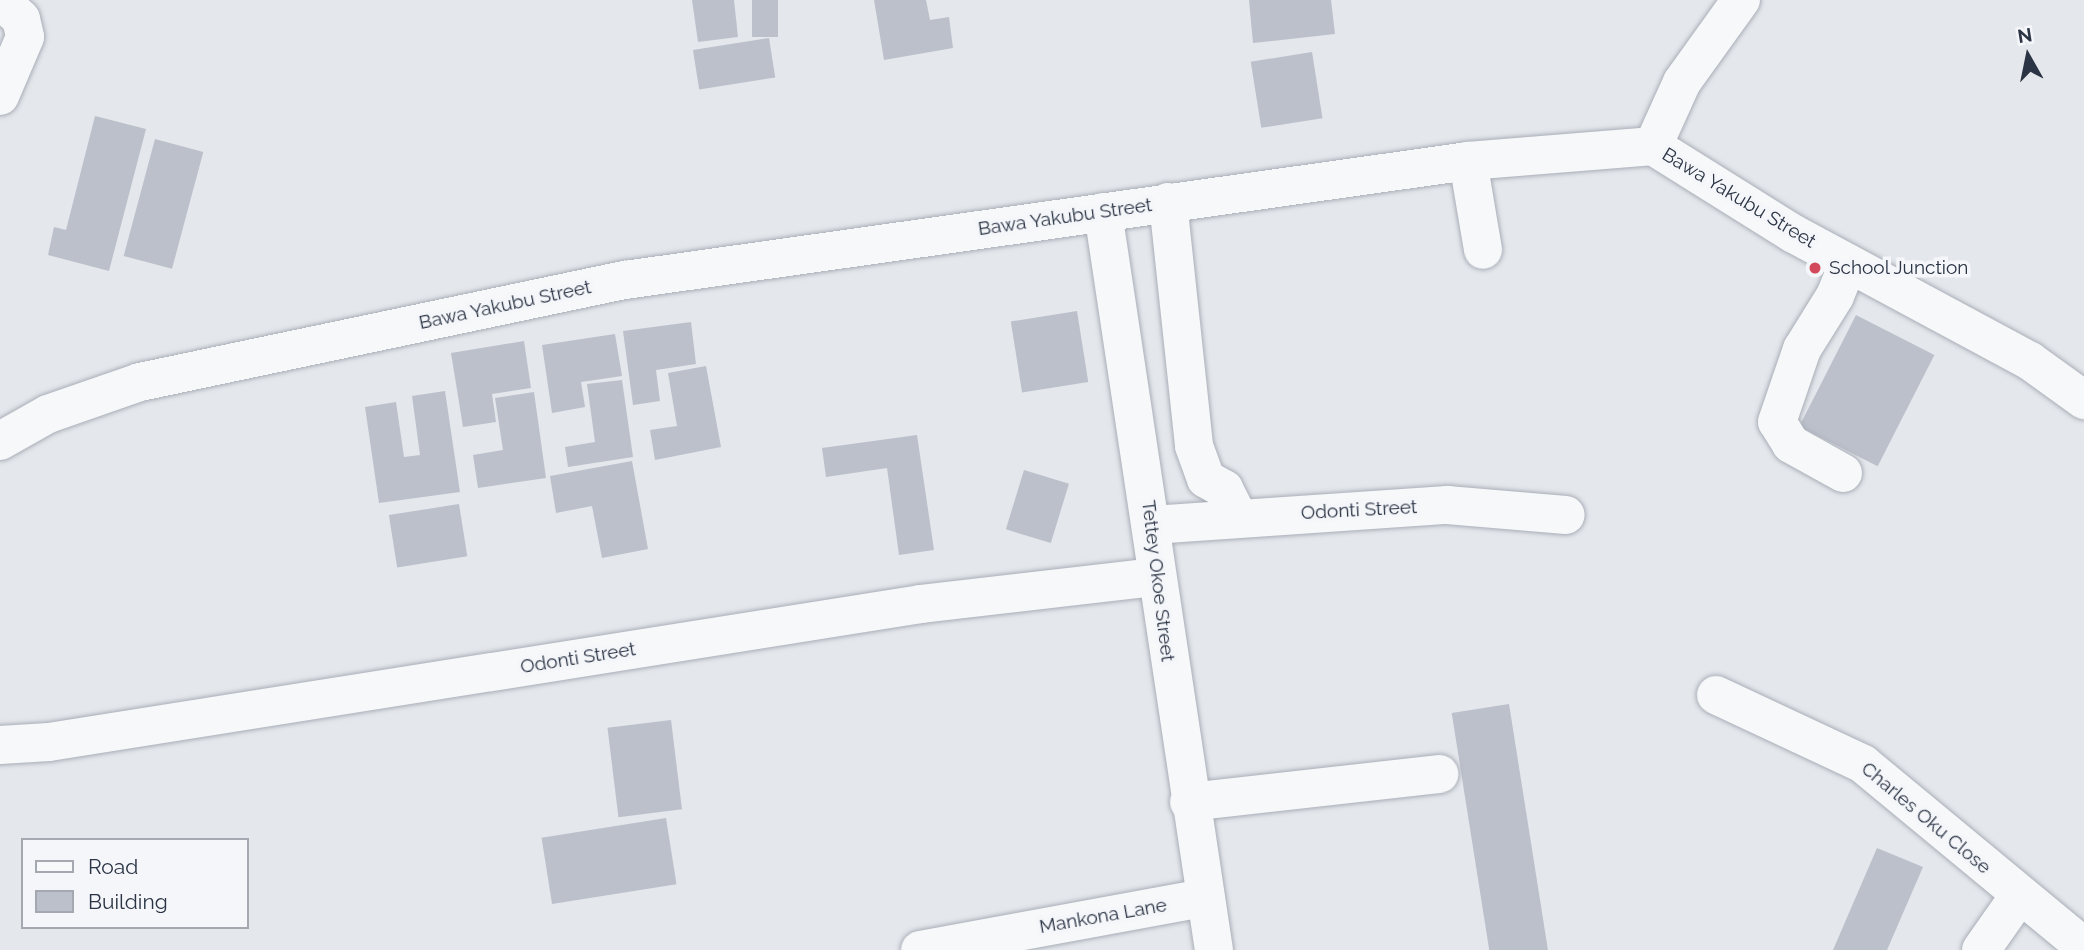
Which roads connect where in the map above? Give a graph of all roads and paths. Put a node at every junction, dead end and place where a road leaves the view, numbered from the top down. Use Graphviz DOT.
graph roads {
  1 [pos="0,0"];
  2 [pos="1741,0"];
  3 [pos="0,96"];
  4 [pos="1653,146"];
  5 [pos="1468,161"];
  6 [pos="1168,202"];
  7 [pos="1104,212"];
  8 [pos="1483,250"];
  9 [pos="1848,263"];
  10 [pos="2084,400"];
  11 [pos="2,435"];
  12 [pos="1843,473"];
  13 [pos="1566,515"];
  14 [pos="1239,518"];
  15 [pos="1152,525"];
  16 [pos="1156,577"];
  17 [pos="1716,695"];
  18 [pos="0,745"];
  19 [pos="1439,774"];
  20 [pos="1189,802"];
  21 [pos="2019,896"];
  22 [pos="1204,898"];
  23 [pos="2084,947"];
  24 [pos="920,950"];
  25 [pos="1214,950"];
  26 [pos="1980,950"];
  1 -- 3 [label="street"];
  2 -- 4 [label="street"];
  4 -- 5 [label="street, Bawa Yakubu Street"];
  4 -- 9 [label="street, Bawa Yakubu Street"];
  5 -- 6 [label="street, Bawa Yakubu Street"];
  5 -- 8 [label="street"];
  6 -- 7 [label="street, Bawa Yakubu Street"];
  6 -- 14 [label="street"];
  7 -- 11 [label="street, Bawa Yakubu Street"];
  7 -- 15 [label="street, Tettey Okoe Street"];
  9 -- 10 [label="street, Bawa Yakubu Street"];
  9 -- 12 [label="street"];
  13 -- 14 [label="street, Odonti Street"];
  14 -- 15 [label="street, Odonti Street"];
  15 -- 16 [label="street, Tettey Okoe Street"];
  16 -- 18 [label="street, Odonti Street"];
  16 -- 20 [label="street, Tettey Okoe Street"];
  17 -- 21 [label="street, Charles Oku Close"];
  19 -- 20 [label="street"];
  20 -- 22 [label="street, Tettey Okoe Street"];
  21 -- 23 [label="street, Charles Oku Close"];
  21 -- 26 [label="street"];
  22 -- 24 [label="street, Mankona Lane"];
  22 -- 25 [label="street, Tettey Okoe Street"];
}
